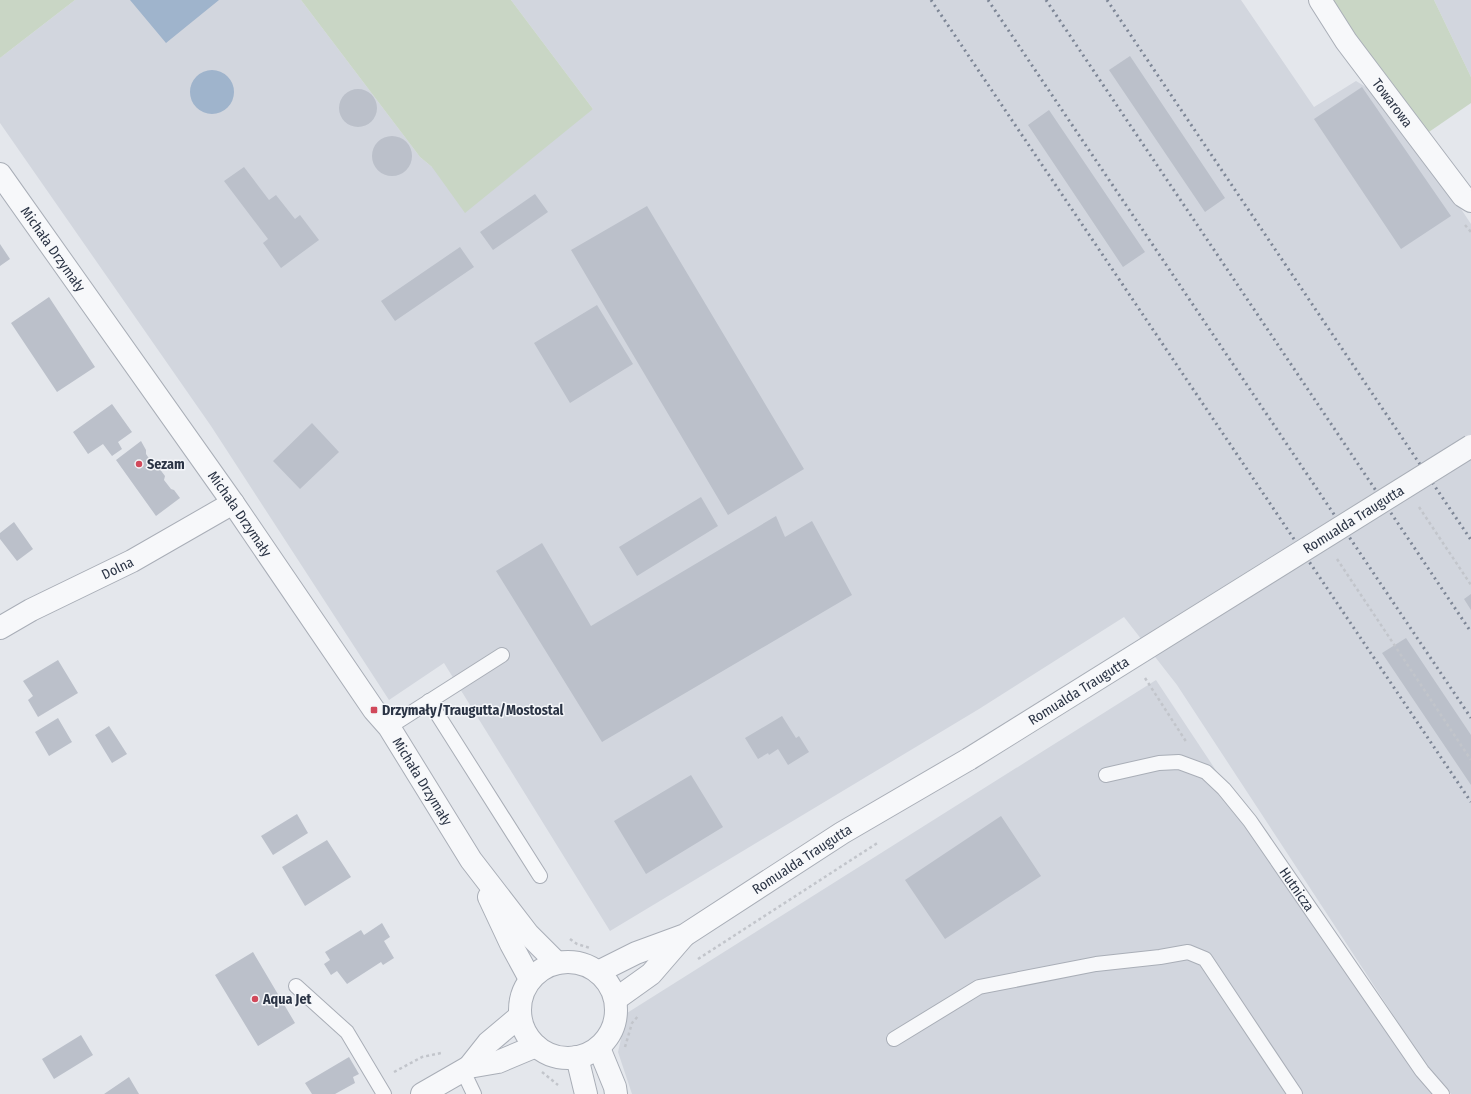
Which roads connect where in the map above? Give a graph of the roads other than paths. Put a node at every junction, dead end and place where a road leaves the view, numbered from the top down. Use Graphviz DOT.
graph roads {
  1 [pos="1320,0"];
  2 [pos="0,174"];
  3 [pos="1471,201"];
  4 [pos="1471,446"];
  5 [pos="232,503"];
  6 [pos="0,628"];
  7 [pos="502,655"];
  8 [pos="429,701"];
  9 [pos="389,727"];
  10 [pos="1106,775"];
  11 [pos="471,860"];
  12 [pos="540,876"];
  13 [pos="685,935"];
  14 [pos="557,962"];
  15 [pos="598,972"];
  16 [pos="530,979"];
  17 [pos="296,986"];
  18 [pos="616,999"];
  19 [pos="520,1016"];
  20 [pos="894,1039"];
  21 [pos="536,1046"];
  22 [pos="599,1048"];
  23 [pos="577,1057"];
  24 [pos="466,1069"];
  25 [pos="380,1088"];
  26 [pos="422,1094"];
  27 [pos="474,1094"];
  28 [pos="586,1094"];
  29 [pos="616,1094"];
  30 [pos="1294,1094"];
  31 [pos="1442,1094"];
  1 -- 3 [label="street, Towarowa"];
  2 -- 5 [label="street, Michała Drzymały"];
  4 -- 13 [label="street, Romualda Traugutta, bridge"];
  5 -- 6 [label="street, Dolna"];
  5 -- 9 [label="street, Michała Drzymały"];
  7 -- 8 [label="lane"];
  8 -- 9 [label="lane"];
  8 -- 12 [label="lane"];
  9 -- 11 [label="street, Michała Drzymały"];
  10 -- 31 [label="lane, Hutnicza"];
  11 -- 14 [label="street"];
  11 -- 16 [label="street"];
  13 -- 15 [label="street"];
  13 -- 18 [label="street"];
  14 -- 15 [label="street"];
  14 -- 16 [label="street"];
  15 -- 18 [label="street"];
  16 -- 19 [label="street"];
  17 -- 25 [label="lane"];
  18 -- 22 [label="street"];
  19 -- 21 [label="street"];
  19 -- 24 [label="street"];
  20 -- 30 [label="lane"];
  21 -- 23 [label="street"];
  21 -- 24 [label="street"];
  22 -- 23 [label="street"];
  22 -- 29 [label="street"];
  23 -- 28 [label="street"];
  24 -- 26 [label="street"];
  24 -- 27 [label="lane"];
}
